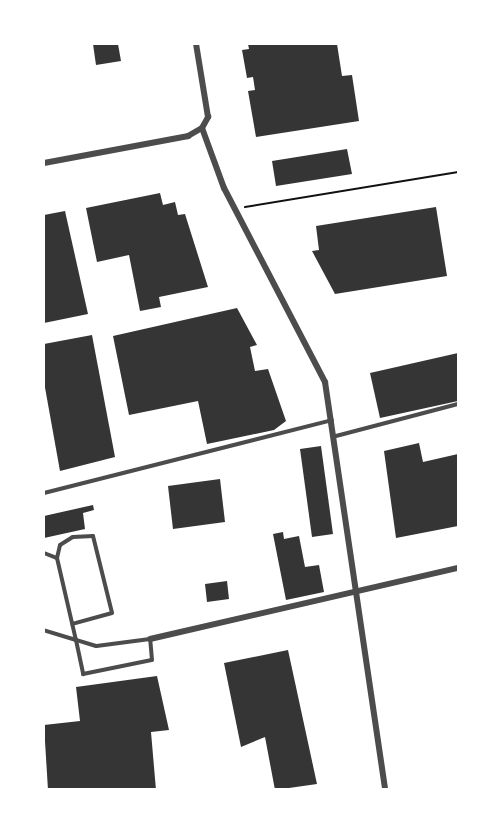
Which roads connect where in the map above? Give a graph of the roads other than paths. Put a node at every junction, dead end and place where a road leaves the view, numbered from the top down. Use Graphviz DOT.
graph roads {
  1 [pos="196,44"];
  2 [pos="202,128"];
  3 [pos="44,163"];
  4 [pos="459,404"];
  5 [pos="333,419"];
  6 [pos="336,436"];
  7 [pos="44,493"];
  8 [pos="44,553"];
  9 [pos="57,558"];
  10 [pos="459,568"];
  11 [pos="357,590"];
  12 [pos="72,624"];
  13 [pos="44,630"];
  14 [pos="150,639"];
  15 [pos="76,640"];
  16 [pos="385,789"];
  1 -- 2 [label="street"];
  2 -- 3 [label="street"];
  2 -- 5 [label="street"];
  4 -- 6 [label="lane"];
  5 -- 6 [label="street"];
  5 -- 7 [label="lane"];
  6 -- 11 [label="street"];
  8 -- 9 [label="lane"];
  9 -- 12 [label="lane"];
  9 -- 12 [label="lane"];
  10 -- 11 [label="street"];
  11 -- 14 [label="street"];
  11 -- 16 [label="street"];
  12 -- 15 [label="lane"];
  13 -- 15 [label="lane"];
  14 -- 15 [label="lane"];
  14 -- 15 [label="lane"];
}
